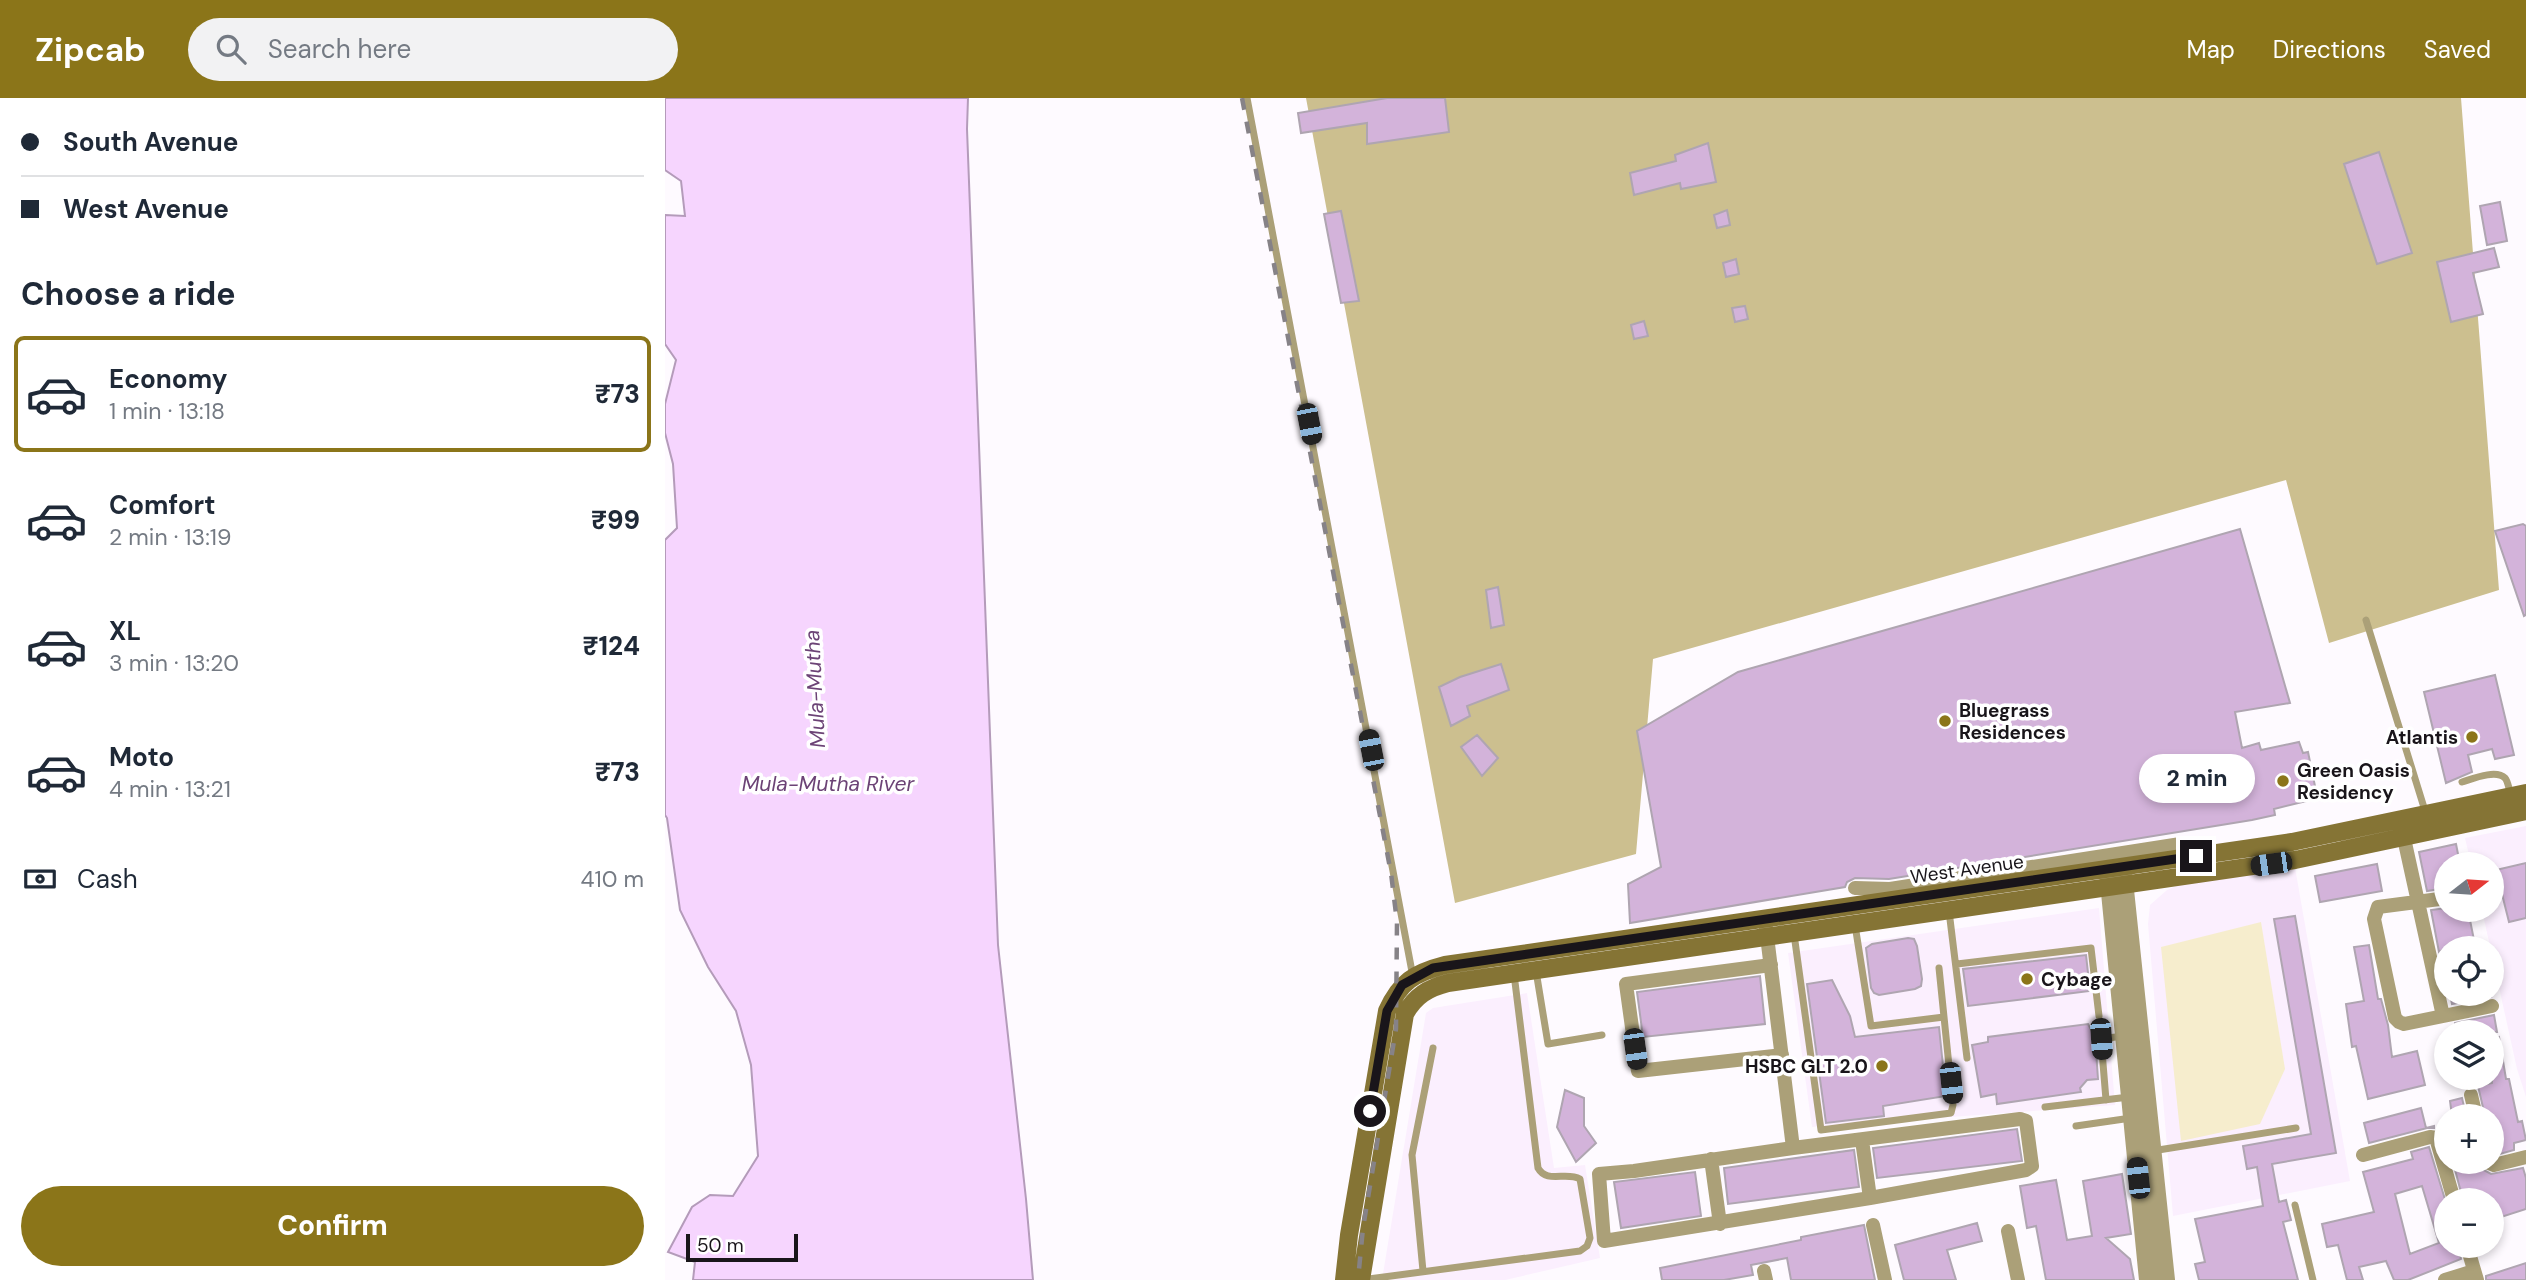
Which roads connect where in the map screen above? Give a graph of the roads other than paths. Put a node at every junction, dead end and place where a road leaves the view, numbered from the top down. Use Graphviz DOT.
graph roads {
  1 [pos="1247,98"];
  2 [pos="2366,620"];
  3 [pos="2462,782"];
  4 [pos="2518,794"];
  5 [pos="2526,811"];
  6 [pos="2426,814"];
  7 [pos="2402,829"];
  8 [pos="2187,843"];
  9 [pos="2072,867"];
  10 [pos="2116,877"];
  11 [pos="1855,888"];
  12 [pos="2434,901"];
  13 [pos="2418,904"];
  14 [pos="1949,911"];
  15 [pos="1855,924"];
  16 [pos="1766,928"];
  17 [pos="1794,933"];
  18 [pos="2434,947"];
  19 [pos="1957,964"];
  20 [pos="1771,965"];
  21 [pos="1939,968"];
  22 [pos="1536,970"];
  23 [pos="1514,974"];
  24 [pos="1417,985"];
  25 [pos="2442,1006"];
  26 [pos="2492,1006"];
  27 [pos="2099,1016"];
  28 [pos="2443,1016"];
  29 [pos="1944,1017"];
  30 [pos="1602,1035"];
  31 [pos="2124,1036"];
  32 [pos="1433,1048"];
  33 [pos="1782,1055"];
  34 [pos="1967,1058"];
  35 [pos="2471,1095"];
  36 [pos="2130,1097"];
  37 [pos="2106,1100"];
  38 [pos="2473,1104"];
  39 [pos="2045,1107"];
  40 [pos="2131,1118"];
  41 [pos="2076,1126"];
  42 [pos="2296,1128"];
  43 [pos="1862,1140"];
  44 [pos="1793,1148"];
  45 [pos="2144,1152"];
  46 [pos="2363,1156"];
  47 [pos="2526,1157"];
  48 [pos="1711,1159"];
  49 [pos="2504,1163"];
  50 [pos="2450,1188"];
  51 [pos="1870,1198"];
  52 [pos="2295,1205"];
  53 [pos="1720,1224"];
  54 [pos="1873,1225"];
  55 [pos="2008,1231"];
  56 [pos="2471,1258"];
  57 [pos="1423,1271"];
  58 [pos="2476,1275"];
  59 [pos="1353,1279"];
  60 [pos="1885,1280"];
  61 [pos="2018,1280"];
  62 [pos="2148,1280"];
  63 [pos="2166,1280"];
  64 [pos="2313,1280"];
  65 [pos="2445,1280"];
  1 -- 24 [label="lane"];
  2 -- 6 [label="lane"];
  3 -- 4 [label="lane"];
  4 -- 6 [label="main road, West Avenue"];
  5 -- 7 [label="main road, West Avenue"];
  6 -- 7 [label="main road, West Avenue"];
  7 -- 10 [label="main road, West Avenue"];
  7 -- 13 [label="street"];
  8 -- 9 [label="street"];
  9 -- 10 [label="main road, West Avenue"];
  9 -- 11 [label="street"];
  9 -- 16 [label="main road, West Avenue"];
  10 -- 14 [label="main road, West Avenue"];
  10 -- 31 [label="street"];
  10 -- 45 [label="street"];
  12 -- 13 [label="street"];
  13 -- 18 [label="street"];
  13 -- 28 [label="street"];
  14 -- 15 [label="main road, West Avenue"];
  14 -- 19 [label="lane"];
  15 -- 17 [label="main road, West Avenue"];
  15 -- 29 [label="lane"];
  16 -- 17 [label="main road, West Avenue"];
  16 -- 20 [label="street"];
  16 -- 22 [label="main road, West Avenue"];
  16 -- 24 [label="main road, West Avenue"];
  17 -- 29 [label="lane"];
  19 -- 27 [label="lane"];
  19 -- 34 [label="lane"];
  20 -- 33 [label="street"];
  20 -- 33 [label="street"];
  21 -- 29 [label="lane"];
  22 -- 23 [label="main road, West Avenue"];
  22 -- 30 [label="lane"];
  23 -- 24 [label="main road, West Avenue"];
  23 -- 57 [label="lane"];
  24 -- 59 [label="main road"];
  25 -- 28 [label="street"];
  26 -- 28 [label="street"];
  31 -- 36 [label="street"];
  31 -- 37 [label="lane"];
  32 -- 57 [label="lane"];
  33 -- 44 [label="street"];
  35 -- 38 [label="street"];
  36 -- 37 [label="lane"];
  36 -- 40 [label="street"];
  37 -- 39 [label="lane"];
  40 -- 41 [label="lane"];
  40 -- 45 [label="street"];
  42 -- 45 [label="lane"];
  43 -- 44 [label="street"];
  43 -- 51 [label="street"];
  43 -- 51 [label="street"];
  44 -- 48 [label="street"];
  45 -- 62 [label="street"];
  45 -- 63 [label="street"];
  46 -- 50 [label="street"];
  47 -- 49 [label="street"];
  48 -- 53 [label="street"];
  48 -- 53 [label="street"];
  51 -- 53 [label="street"];
  52 -- 64 [label="lane"];
  54 -- 60 [label="street"];
  55 -- 61 [label="street"];
  56 -- 58 [label="street"];
  57 -- 59 [label="lane"];
  58 -- 65 [label="street"];
}
